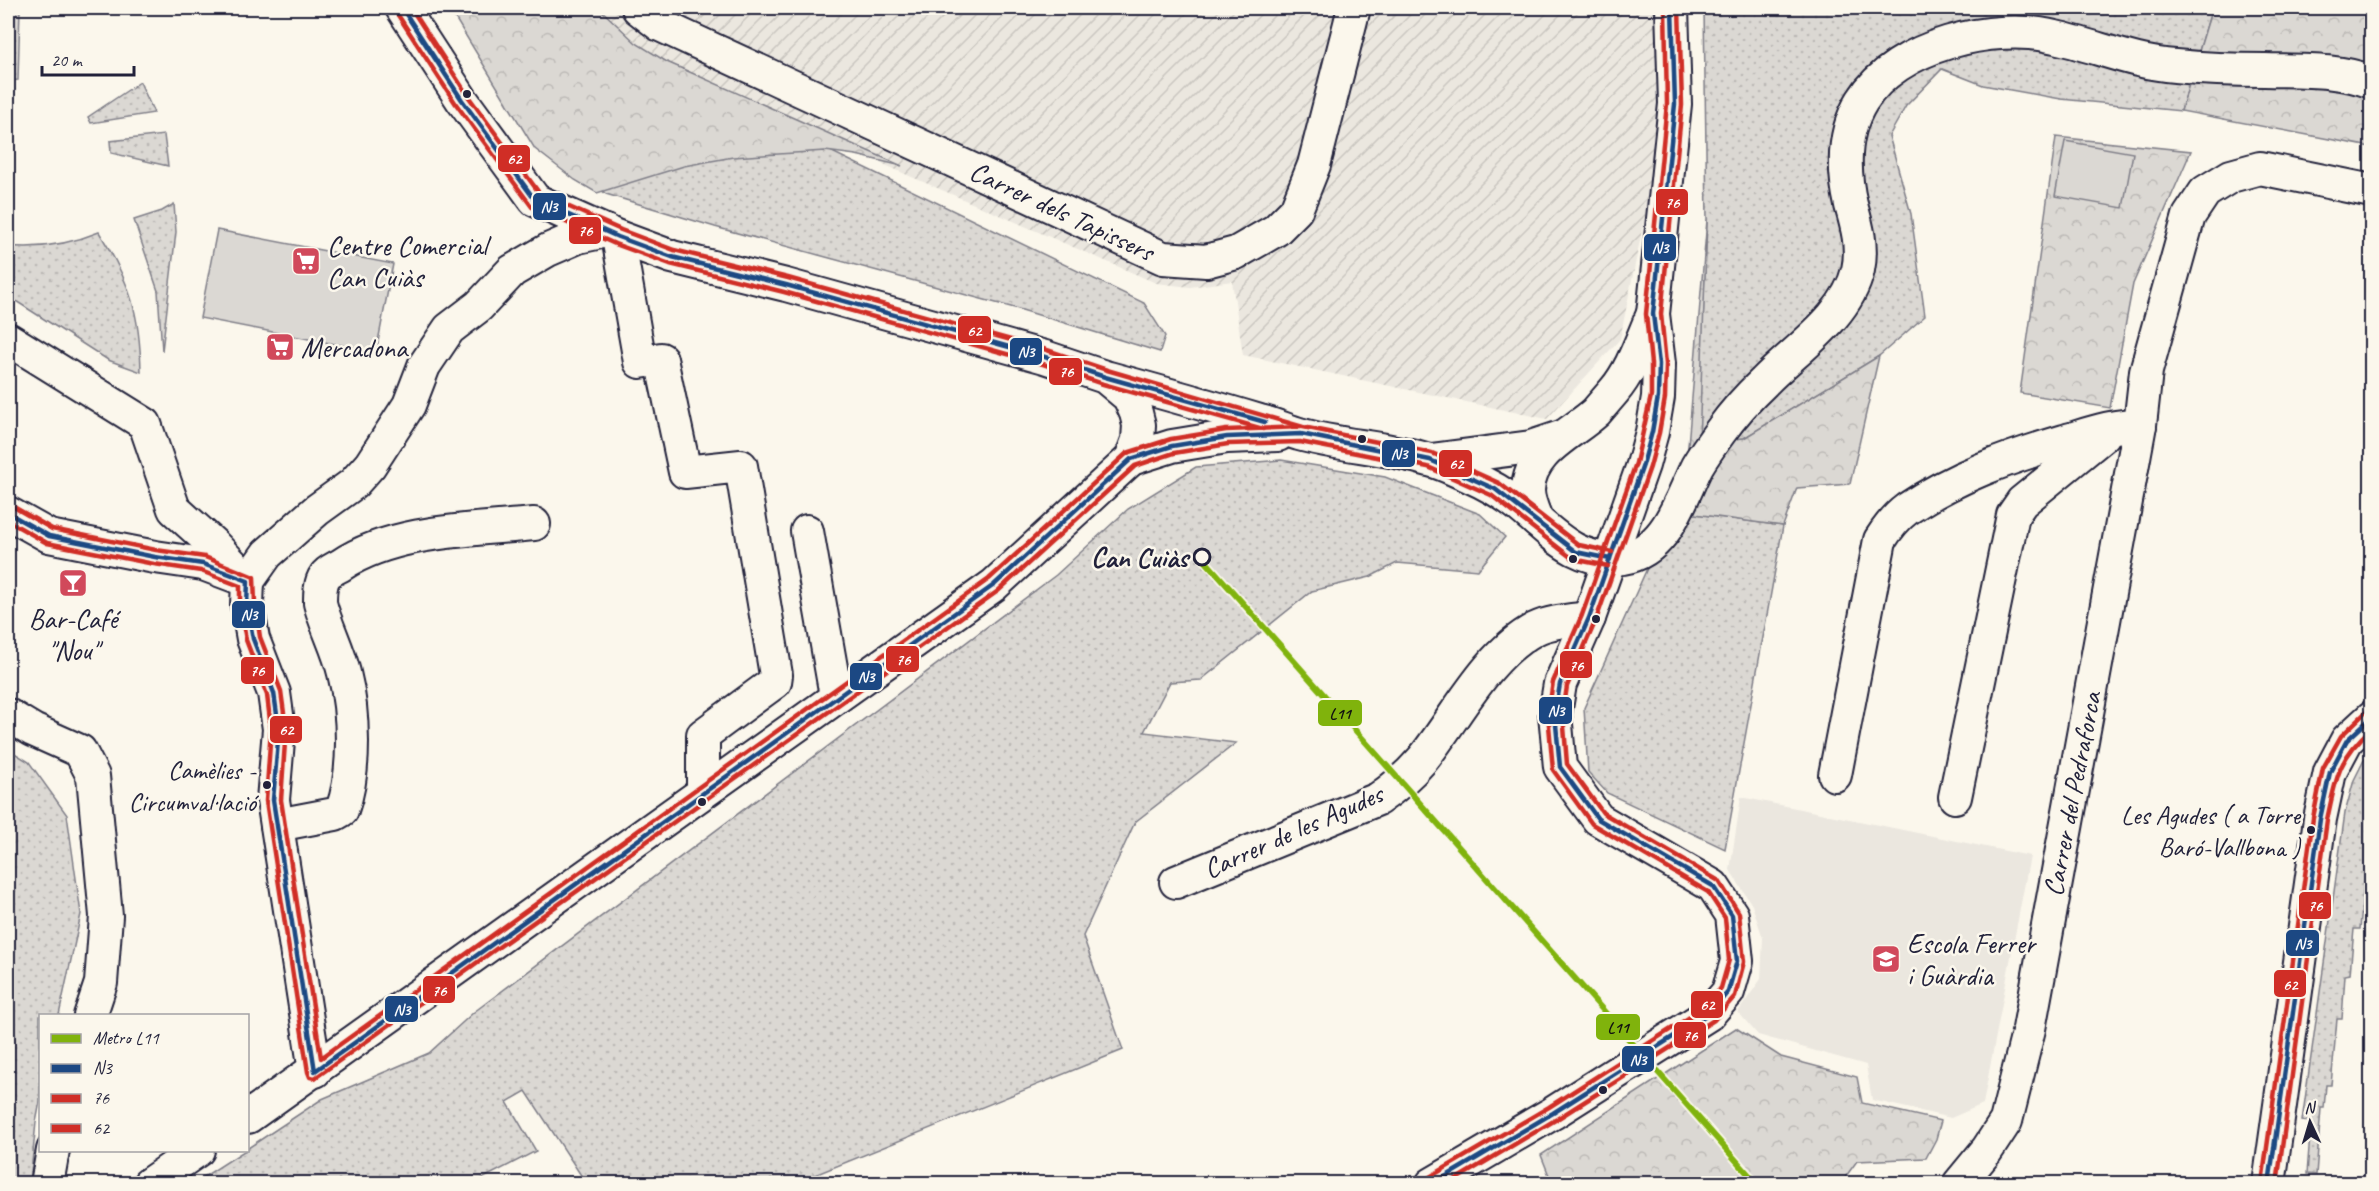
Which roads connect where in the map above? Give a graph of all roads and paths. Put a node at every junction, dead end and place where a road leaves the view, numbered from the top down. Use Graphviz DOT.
graph roads {
  1 [pos="402,8"];
  2 [pos="638,8"];
  3 [pos="1354,8"];
  4 [pos="1672,8"];
  5 [pos="2372,82"];
  6 [pos="2372,191"];
  7 [pos="612,234"];
  8 [pos="1653,314"];
  9 [pos="8,339"];
  10 [pos="1105,377"];
  11 [pos="2128,425"];
  12 [pos="1301,434"];
  13 [pos="1561,437"];
  14 [pos="1131,459"];
  15 [pos="1430,460"];
  16 [pos="8,513"];
  17 [pos="1537,521"];
  18 [pos="534,524"];
  19 [pos="807,531"];
  20 [pos="1610,559"];
  21 [pos="248,581"];
  22 [pos="1589,618"];
  23 [pos="836,696"];
  24 [pos="8,715"];
  25 [pos="2372,717"];
  26 [pos="1834,775"];
  27 [pos="703,792"];
  28 [pos="1955,797"];
  29 [pos="277,825"];
  30 [pos="1176,882"];
  31 [pos="91,1014"];
  32 [pos="315,1071"];
  33 [pos="249,1117"];
  34 [pos="53,1152"];
  35 [pos="195,1152"];
  36 [pos="47,1184"];
  37 [pos="149,1184"];
  38 [pos="1431,1184"];
  39 [pos="1959,1184"];
  40 [pos="2269,1184"];
  1 -- 7 [label="street"];
  2 -- 3 [label="street, Carrer dels Tapissers"];
  4 -- 8 [label="street"];
  5 -- 20 [label="street"];
  6 -- 11 [label="street, Carrer del Pedraforca"];
  7 -- 10 [label="street"];
  7 -- 21 [label="street"];
  7 -- 27 [label="street"];
  8 -- 13 [label="street"];
  8 -- 20 [label="street"];
  9 -- 21 [label="street"];
  10 -- 12 [label="street"];
  10 -- 14 [label="street"];
  11 -- 26 [label="street"];
  11 -- 28 [label="street"];
  11 -- 39 [label="street, Carrer del Pedraforca"];
  12 -- 14 [label="street"];
  12 -- 15 [label="street"];
  13 -- 15 [label="street"];
  13 -- 17 [label="street"];
  14 -- 23 [label="street"];
  15 -- 17 [label="street"];
  16 -- 21 [label="street"];
  17 -- 20 [label="street"];
  18 -- 29 [label="street"];
  19 -- 23 [label="street"];
  20 -- 22 [label="street"];
  21 -- 29 [label="street"];
  22 -- 30 [label="street, Carrer de les Agudes"];
  22 -- 38 [label="street"];
  23 -- 27 [label="street"];
  24 -- 31 [label="street"];
  25 -- 40 [label="street"];
  27 -- 32 [label="street"];
  29 -- 32 [label="street"];
  32 -- 33 [label="street"];
  34 -- 36 [label="street"];
  35 -- 37 [label="street"];
}
